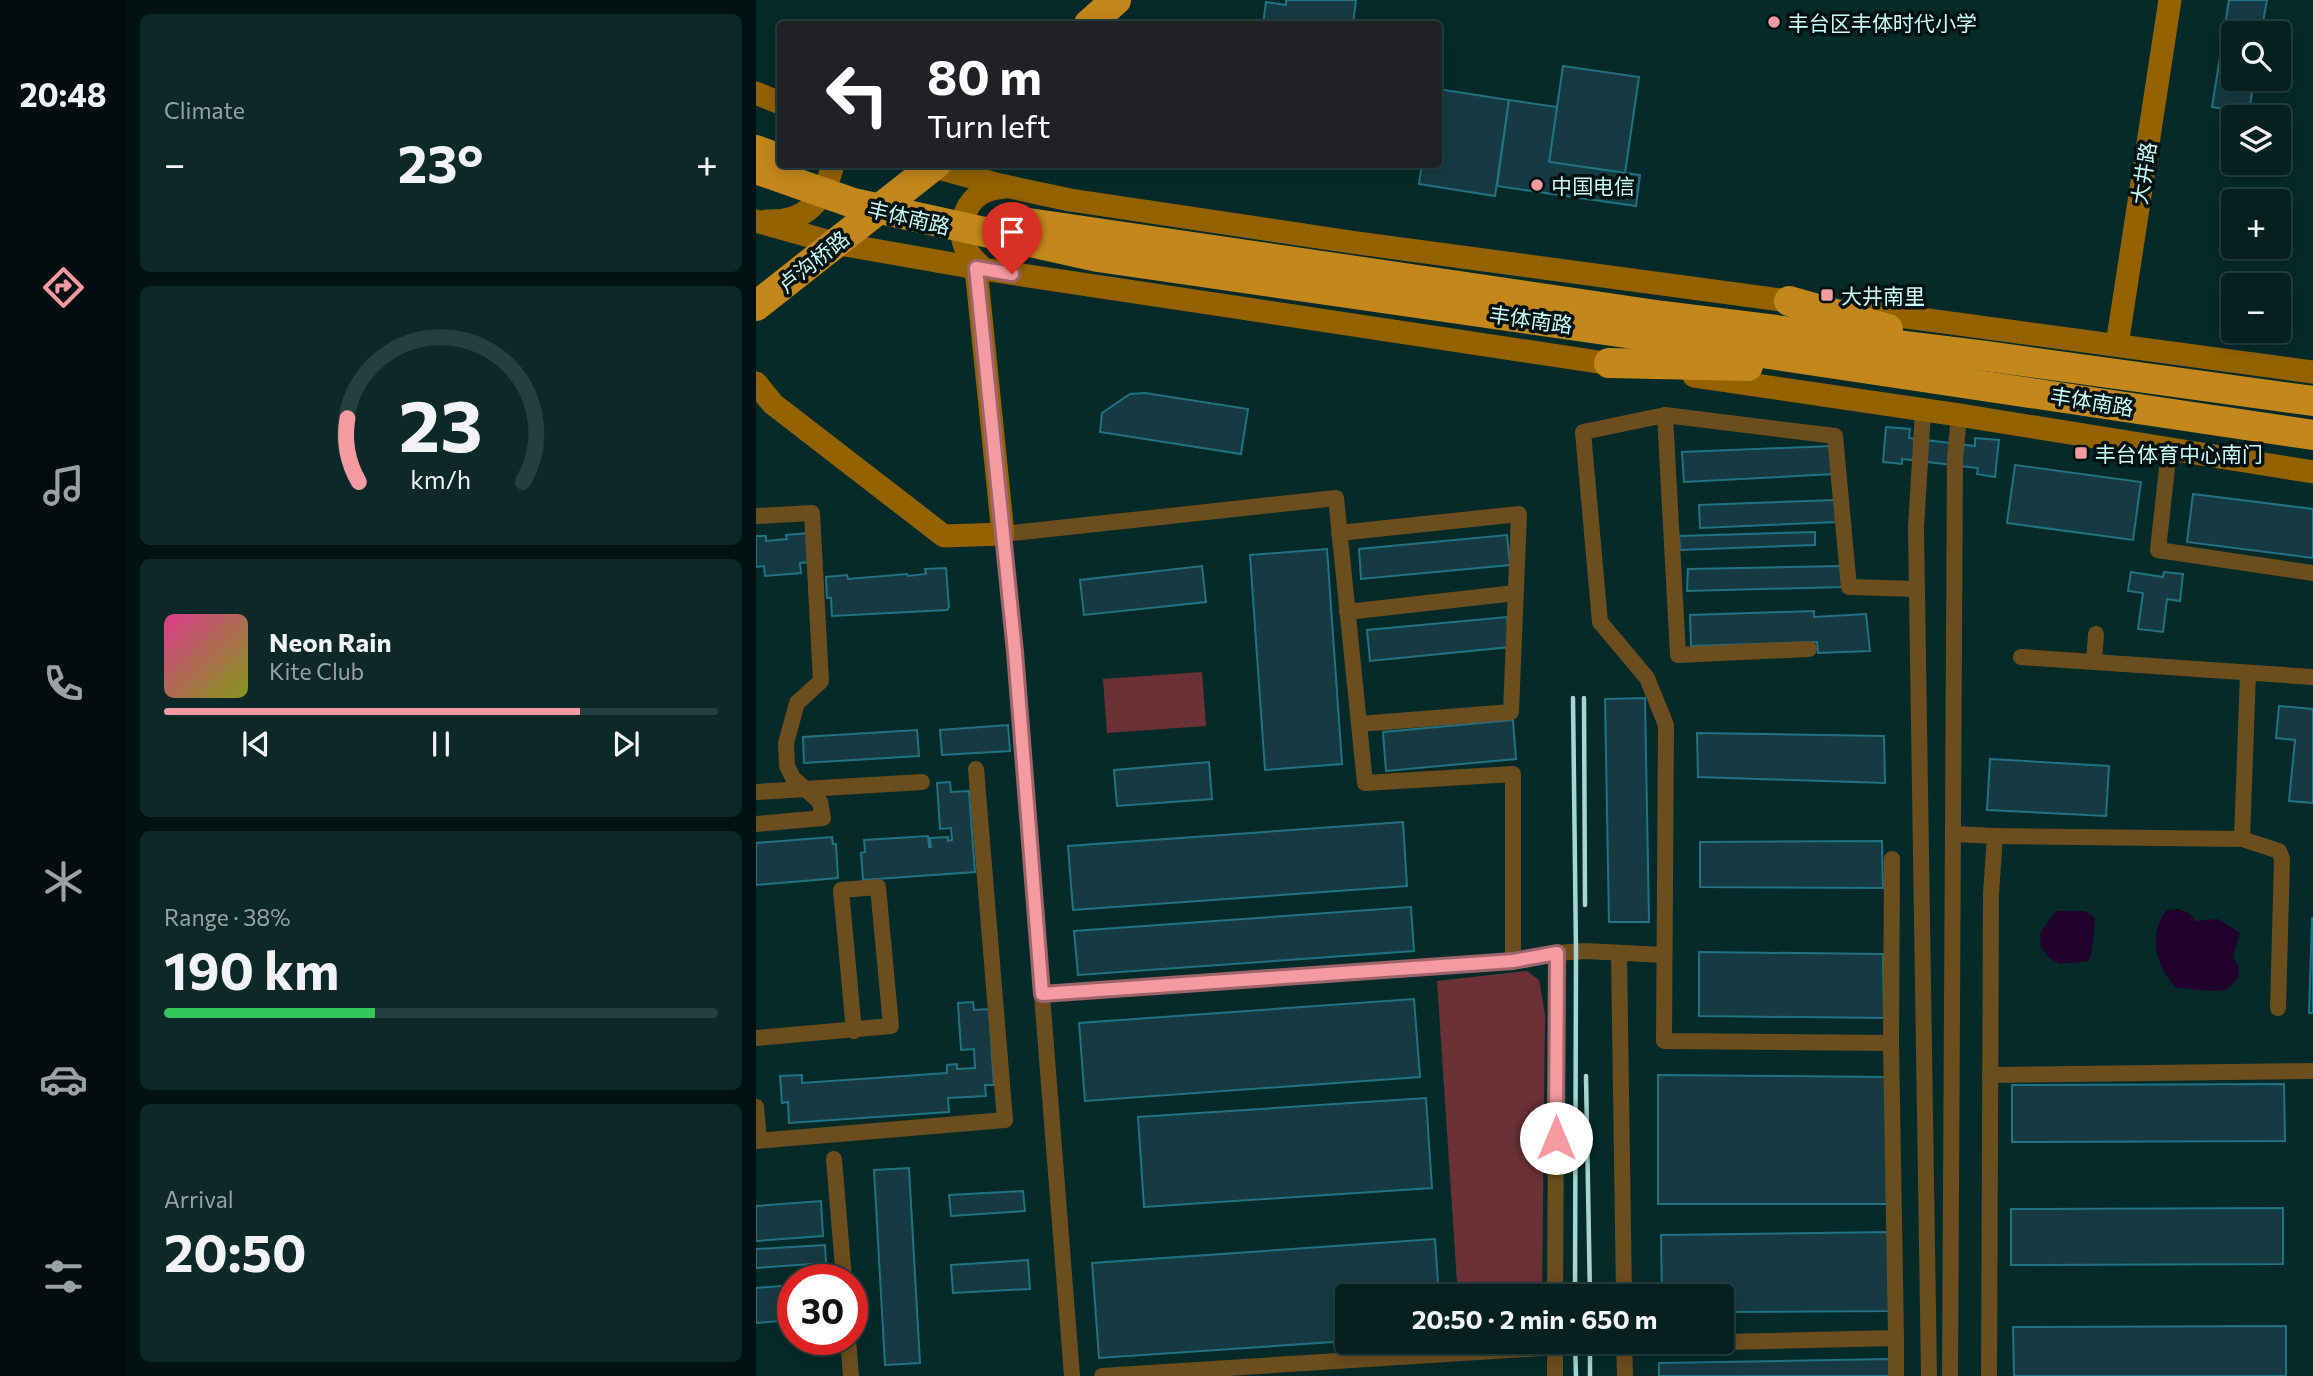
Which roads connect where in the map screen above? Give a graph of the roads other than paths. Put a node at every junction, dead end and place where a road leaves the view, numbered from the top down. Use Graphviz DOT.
graph roads {
  1 [pos="1115,0"];
  2 [pos="2170,0"];
  3 [pos="1092,21"];
  4 [pos="756,93"];
  5 [pos="777,102"];
  6 [pos="756,150"];
  7 [pos="777,158"];
  8 [pos="811,168"];
  9 [pos="832,168"];
  10 [pos="928,168"];
  11 [pos="937,168"];
  12 [pos="756,169"];
  13 [pos="1007,187"];
  14 [pos="756,220"];
  15 [pos="834,243"];
  16 [pos="980,269"];
  17 [pos="1789,301"];
  18 [pos="756,306"];
  19 [pos="1662,327"];
  20 [pos="2117,345"];
  21 [pos="1986,356"];
  22 [pos="1609,363"];
  23 [pos="1881,369"];
  24 [pos="2313,372"];
  25 [pos="756,383"];
  26 [pos="2313,401"];
  27 [pos="1923,410"];
  28 [pos="1665,415"];
  29 [pos="1959,415"];
  30 [pos="2313,435"];
  31 [pos="2169,450"];
  32 [pos="2313,472"];
  33 [pos="756,516"];
  34 [pos="1339,533"];
  35 [pos="1003,534"];
  36 [pos="2313,573"];
  37 [pos="1917,589"];
  38 [pos="1515,593"];
  39 [pos="1347,612"];
  40 [pos="2096,634"];
  41 [pos="1809,649"];
  42 [pos="2021,657"];
  43 [pos="2094,662"];
  44 [pos="2248,673"];
  45 [pos="2313,677"];
  46 [pos="1359,723"];
  47 [pos="976,769"];
  48 [pos="922,782"];
  49 [pos="806,789"];
  50 [pos="756,792"];
  51 [pos="756,824"];
  52 [pos="1955,834"];
  53 [pos="1994,836"];
  54 [pos="2242,839"];
  55 [pos="1892,859"];
  56 [pos="1557,953"];
  57 [pos="1619,954"];
  58 [pos="1664,955"];
  59 [pos="1513,961"];
  60 [pos="1042,994"];
  61 [pos="2278,1008"];
  62 [pos="853,1031"];
  63 [pos="756,1038"];
  64 [pos="1891,1043"];
  65 [pos="2313,1071"];
  66 [pos="1990,1075"];
  67 [pos="756,1107"];
  68 [pos="757,1141"];
  69 [pos="834,1159"];
  70 [pos="843,1264"];
  71 [pos="1555,1284"];
  72 [pos="1624,1284"];
  73 [pos="1896,1338"];
  74 [pos="1734,1342"];
  75 [pos="1423,1354"];
  76 [pos="1555,1354"];
  77 [pos="1624,1354"];
  78 [pos="849,1355"];
  79 [pos="851,1376"];
  80 [pos="1072,1376"];
  81 [pos="1102,1376"];
  82 [pos="1555,1376"];
  83 [pos="1625,1376"];
  84 [pos="1896,1376"];
  85 [pos="1928,1376"];
  86 [pos="1950,1376"];
  87 [pos="1989,1376"];
  1 -- 3 [label="highway"];
  2 -- 20 [label="street, 大井路"];
  4 -- 5 [label="street"];
  6 -- 7 [label="highway"];
  8 -- 19 [label="highway, 丰体南路, bridge"];
  9 -- 14 [label="street"];
  10 -- 15 [label="highway, 卢沟桥路"];
  11 -- 13 [label="street"];
  12 -- 19 [label="highway, 丰体南路, bridge"];
  13 -- 16 [label="street"];
  13 -- 17 [label="street"];
  14 -- 15 [label="street, 丰体南路"];
  15 -- 16 [label="street, 丰体南路"];
  15 -- 18 [label="highway, 卢沟桥路"];
  16 -- 22 [label="street, 丰体南路"];
  16 -- 35 [label="street"];
  17 -- 20 [label="street"];
  17 -- 21 [label="highway"];
  19 -- 21 [label="highway, 丰体南路"];
  19 -- 23 [label="highway, 丰体南路"];
  20 -- 24 [label="street"];
  21 -- 26 [label="highway, 丰体南路"];
  22 -- 23 [label="highway"];
  22 -- 27 [label="street, 丰体南路"];
  23 -- 30 [label="highway, 丰体南路"];
  25 -- 35 [label="street"];
  27 -- 29 [label="street, 丰体南路"];
  27 -- 37 [label="street"];
  28 -- 37 [label="street"];
  28 -- 41 [label="street"];
  28 -- 58 [label="street"];
  29 -- 31 [label="street, 丰体南路"];
  29 -- 52 [label="street"];
  31 -- 32 [label="street, 丰体南路"];
  31 -- 36 [label="street"];
  33 -- 49 [label="street"];
  34 -- 35 [label="street"];
  34 -- 38 [label="street"];
  34 -- 39 [label="street"];
  35 -- 60 [label="street"];
  37 -- 85 [label="street"];
  38 -- 39 [label="street"];
  38 -- 46 [label="street"];
  39 -- 46 [label="street"];
  40 -- 43 [label="street"];
  42 -- 43 [label="street"];
  43 -- 44 [label="street"];
  44 -- 45 [label="street"];
  44 -- 54 [label="street"];
  46 -- 59 [label="street"];
  47 -- 68 [label="street"];
  48 -- 49 [label="street"];
  49 -- 50 [label="street"];
  49 -- 51 [label="street"];
  52 -- 53 [label="street"];
  52 -- 86 [label="street"];
  53 -- 54 [label="street"];
  53 -- 66 [label="street"];
  54 -- 61 [label="street"];
  55 -- 64 [label="street"];
  56 -- 57 [label="street"];
  56 -- 59 [label="street"];
  56 -- 71 [label="street"];
  57 -- 58 [label="street"];
  57 -- 72 [label="street"];
  58 -- 64 [label="street"];
  59 -- 60 [label="street"];
  60 -- 80 [label="street"];
  62 -- 62 [label="street"];
  62 -- 63 [label="street"];
  64 -- 73 [label="street"];
  65 -- 66 [label="street"];
  66 -- 87 [label="street"];
  67 -- 68 [label="street"];
  69 -- 70 [label="street"];
  73 -- 74 [label="street"];
  73 -- 84 [label="street"];
  75 -- 81 [label="street"];
  76 -- 82 [label="street"];
  77 -- 83 [label="street"];
  78 -- 79 [label="street"];
}
